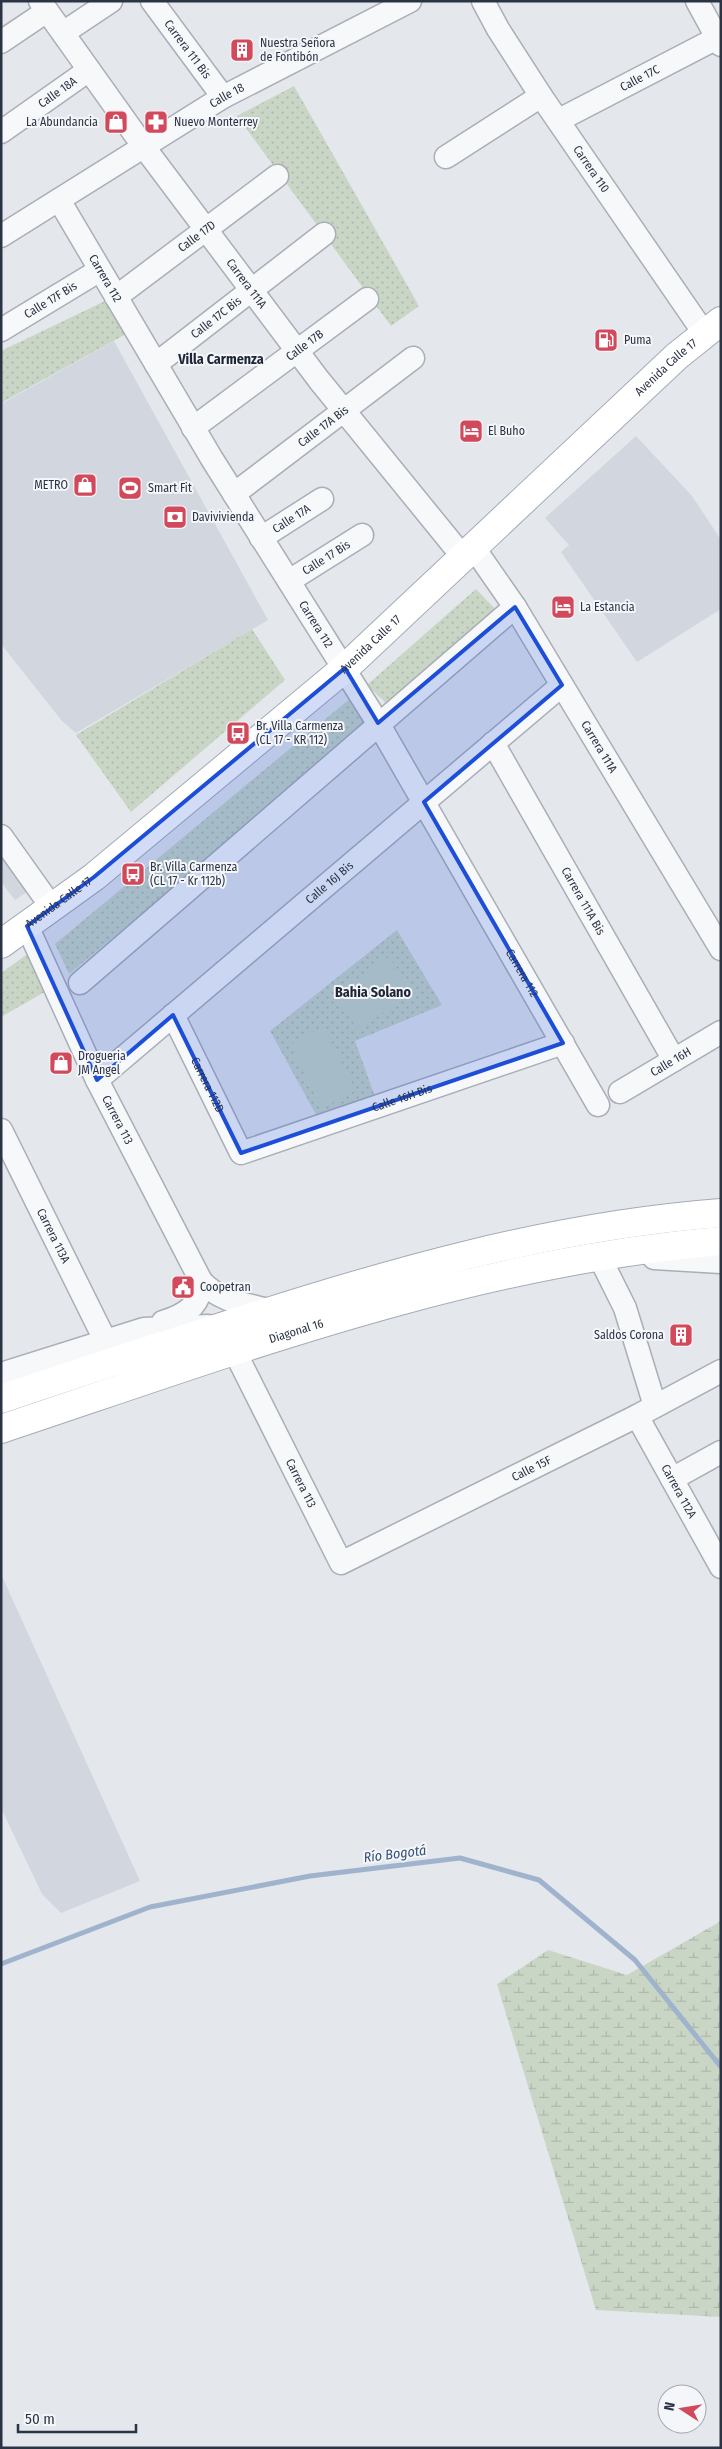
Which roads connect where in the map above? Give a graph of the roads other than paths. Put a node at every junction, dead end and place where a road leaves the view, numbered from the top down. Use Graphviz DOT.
graph roads {
  1 [pos="111,1"];
  2 [pos="152,1"];
  3 [pos="410,1"];
  4 [pos="483,1"];
  5 [pos="697,1"];
  6 [pos="43,6"];
  7 [pos="63,33"];
  8 [pos="720,39"];
  9 [pos="1,42"];
  10 [pos="89,70"];
  11 [pos="541,96"];
  12 [pos="223,97"];
  13 [pos="559,120"];
  14 [pos="1,132"];
  15 [pos="144,146"];
  16 [pos="446,158"];
  17 [pos="277,176"];
  18 [pos="59,200"];
  19 [pos="206,229"];
  20 [pos="324,234"];
  21 [pos="1,236"];
  22 [pos="100,270"];
  23 [pos="252,290"];
  24 [pos="116,297"];
  25 [pos="367,299"];
  26 [pos="712,327"];
  27 [pos="1,330"];
  28 [pos="297,351"];
  29 [pos="413,358"];
  30 [pos="156,364"];
  31 [pos="344,410"];
  32 [pos="193,428"];
  33 [pos="234,494"];
  34 [pos="322,499"];
  35 [pos="362,535"];
  36 [pos="262,538"];
  37 [pos="468,552"];
  38 [pos="289,581"];
  39 [pos="515,607"];
  40 [pos="345,668"];
  41 [pos="562,685"];
  42 [pos="378,723"];
  43 [pos="493,743"];
  44 [pos="424,802"];
  45 [pos="1,836"];
  46 [pos="52,909"];
  47 [pos="28,926"];
  48 [pos="1,944"];
  49 [pos="721,949"];
  50 [pos="80,983"];
  51 [pos="173,1016"];
  52 [pos="721,1032"];
  53 [pos="563,1043"];
  54 [pos="674,1060"];
  55 [pos="97,1080"];
  56 [pos="620,1092"];
  57 [pos="598,1105"];
  58 [pos="1,1130"];
  59 [pos="241,1153"];
  60 [pos="721,1213"];
  61 [pos="721,1241"];
  62 [pos="599,1256"];
  63 [pos="721,1262"];
  64 [pos="201,1281"];
  65 [pos="269,1310"];
  66 [pos="144,1329"];
  67 [pos="228,1338"];
  68 [pos="105,1340"];
  69 [pos="721,1371"];
  70 [pos="1,1374"];
  71 [pos="1,1398"];
  72 [pos="646,1411"];
  73 [pos="1,1429"];
  74 [pos="721,1452"];
  75 [pos="672,1479"];
  76 [pos="714,1540"];
  77 [pos="341,1563"];
  78 [pos="721,1567"];
  1 -- 7 [label="street"];
  2 -- 12 [label="street, Carrera 111 Bis"];
  3 -- 12 [label="street, Calle 18"];
  4 -- 11 [label="street, Carrera 110"];
  5 -- 8 [label="street"];
  6 -- 7 [label="street, Carrera 111A"];
  6 -- 9 [label="street"];
  7 -- 10 [label="street, Carrera 111A"];
  8 -- 13 [label="street, Calle 17C"];
  10 -- 14 [label="street, Calle 18A"];
  10 -- 15 [label="street, Carrera 111A"];
  11 -- 13 [label="street, Carrera 110"];
  11 -- 16 [label="street"];
  12 -- 15 [label="street, Calle 18"];
  13 -- 26 [label="street, Carrera 110"];
  15 -- 18 [label="street, Calle 18"];
  15 -- 19 [label="street, Carrera 111A"];
  17 -- 19 [label="street, Calle 17D"];
  18 -- 21 [label="street, Calle 18"];
  18 -- 22 [label="street, Carrera 112"];
  19 -- 23 [label="street, Carrera 111A"];
  19 -- 24 [label="street, Calle 17D"];
  20 -- 23 [label="street, Calle 17C Bis"];
  22 -- 24 [label="street, Carrera 112"];
  22 -- 27 [label="street, Calle 17F Bis"];
  23 -- 28 [label="street, Carrera 111A"];
  23 -- 30 [label="street, Calle 17C Bis"];
  24 -- 30 [label="street, Carrera 112"];
  25 -- 28 [label="street, Calle 17B"];
  26 -- 37 [label="main road, Avenida Calle 17"];
  28 -- 31 [label="street, Carrera 111A"];
  28 -- 32 [label="street, Calle 17B"];
  29 -- 31 [label="street, Calle 17A Bis"];
  30 -- 32 [label="street, Carrera 112"];
  31 -- 33 [label="street, Calle 17A Bis"];
  31 -- 37 [label="street, Carrera 111A"];
  32 -- 33 [label="street, Carrera 112"];
  33 -- 36 [label="street, Carrera 112"];
  34 -- 36 [label="street, Calle 17A"];
  35 -- 38 [label="street, Calle 17 Bis"];
  36 -- 38 [label="street, Carrera 112"];
  37 -- 39 [label="street, Carrera 111A"];
  37 -- 40 [label="main road, Avenida Calle 17"];
  38 -- 40 [label="street, Carrera 112"];
  39 -- 41 [label="street, Carrera 111A"];
  39 -- 42 [label="street"];
  40 -- 42 [label="street, Carrera 112"];
  40 -- 46 [label="main road, Avenida Calle 17"];
  41 -- 43 [label="street, Calle 16J Bis"];
  41 -- 49 [label="street, Carrera 111A"];
  42 -- 44 [label="street, Carrera 112"];
  42 -- 50 [label="street"];
  43 -- 44 [label="street, Calle 16J Bis"];
  43 -- 54 [label="street, Carrera 111A Bis"];
  44 -- 51 [label="street, Calle 16J Bis"];
  44 -- 53 [label="street, Carrera 112"];
  45 -- 46 [label="street"];
  46 -- 47 [label="main road, Avenida Calle 17"];
  47 -- 48 [label="main road, Avenida Calle 17"];
  47 -- 55 [label="street, Carrera 113"];
  51 -- 55 [label="street, Calle 16J Bis"];
  51 -- 59 [label="street, Carrera 112D"];
  52 -- 54 [label="street, Calle 16H"];
  53 -- 57 [label="street, Carrera 112"];
  53 -- 59 [label="street, Calle 16H Bis"];
  54 -- 56 [label="street, Calle 16H"];
  55 -- 64 [label="street, Carrera 113"];
  58 -- 68 [label="street, Carrera 113A"];
  60 -- 65 [label="main road, Diagonal 16"];
  61 -- 62 [label="main road, Diagonal 16"];
  62 -- 63 [label="street, Diagonal 16"];
  62 -- 67 [label="main road, Diagonal 16"];
  62 -- 72 [label="street, Carrera 112A"];
  64 -- 65 [label="street, Carrera 113"];
  64 -- 66 [label="street"];
  65 -- 67 [label="main road, Diagonal 16"];
  66 -- 67 [label="street, Diagonal 16"];
  66 -- 68 [label="street, Diagonal 16"];
  67 -- 71 [label="main road, Diagonal 16"];
  67 -- 73 [label="main road, Diagonal 16"];
  67 -- 77 [label="street, Carrera 113"];
  68 -- 70 [label="street, Diagonal 16"];
  69 -- 72 [label="street, Calle 15F"];
  72 -- 75 [label="street, Carrera 112A"];
  72 -- 77 [label="street, Calle 15F"];
  74 -- 75 [label="street"];
  75 -- 76 [label="street, Carrera 112A"];
  76 -- 78 [label="street, Carrera 112A"];
}
